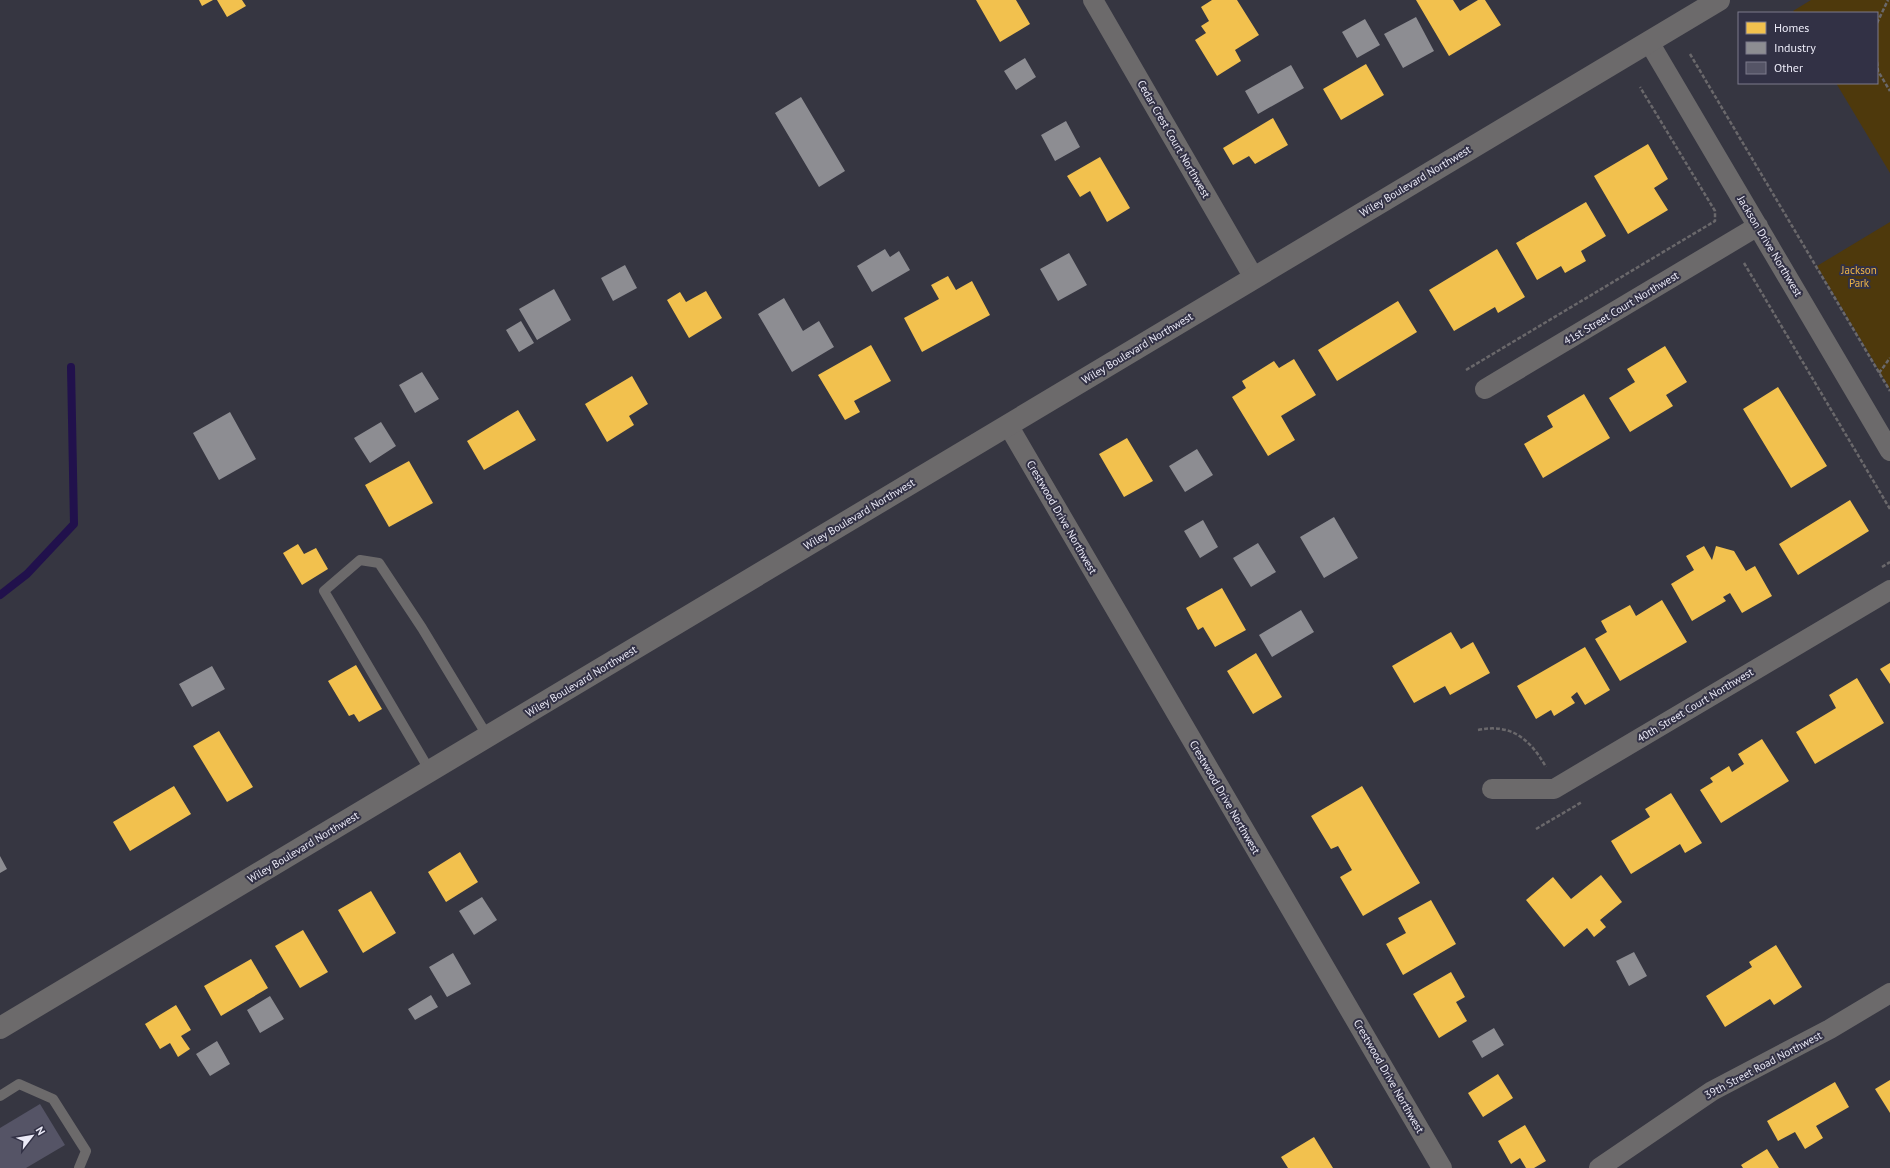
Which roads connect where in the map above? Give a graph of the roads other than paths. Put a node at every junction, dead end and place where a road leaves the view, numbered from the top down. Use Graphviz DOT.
graph roads {
  1 [pos="1093,0"];
  2 [pos="1719,0"];
  3 [pos="1649,42"];
  4 [pos="1758,226"];
  5 [pos="1254,278"];
  6 [pos="1485,389"];
  7 [pos="1008,425"];
  8 [pos="1890,451"];
  9 [pos="1890,590"];
  10 [pos="488,737"];
  11 [pos="430,771"];
  12 [pos="1492,789"];
  13 [pos="1890,993"];
  14 [pos="0,1028"];
  15 [pos="0,1096"];
  16 [pos="79,1168"];
  17 [pos="1442,1168"];
  18 [pos="1599,1168"];
  1 -- 5 [label="street, Cedar Crest Court Northwest"];
  2 -- 3 [label="street, Wiley Boulevard Northwest"];
  3 -- 4 [label="street, Jackson Drive Northwest"];
  3 -- 5 [label="street, Wiley Boulevard Northwest"];
  4 -- 6 [label="street, 41st Street Court Northwest"];
  4 -- 8 [label="street, Jackson Drive Northwest"];
  5 -- 7 [label="street, Wiley Boulevard Northwest"];
  7 -- 10 [label="street, Wiley Boulevard Northwest"];
  7 -- 17 [label="street, Crestwood Drive Northwest"];
  9 -- 12 [label="street, 40th Street Court Northwest"];
  10 -- 11 [label="street, Wiley Boulevard Northwest"];
  10 -- 11 [label="lane"];
  11 -- 14 [label="street, Wiley Boulevard Northwest"];
  13 -- 18 [label="street, 39th Street Road Northwest"];
  15 -- 16 [label="lane"];
}
